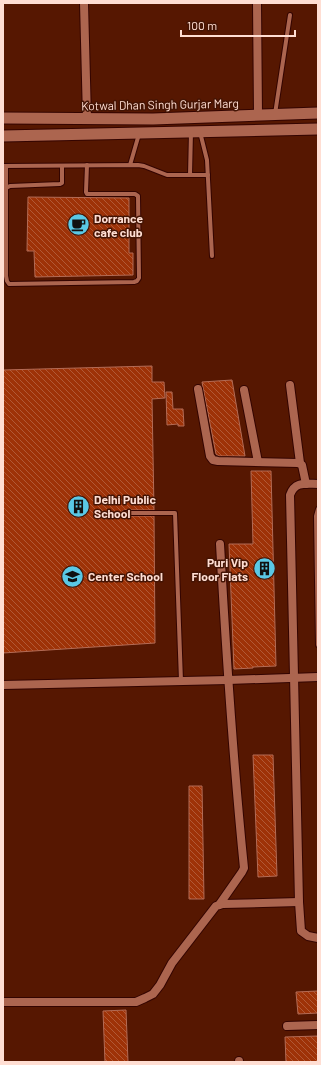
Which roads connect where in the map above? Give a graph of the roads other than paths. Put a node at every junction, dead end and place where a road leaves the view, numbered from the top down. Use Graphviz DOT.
graph roads {
  1 [pos="84,3"];
  2 [pos="256,3"];
  3 [pos="290,16"];
  4 [pos="318,113"];
  5 [pos="274,114"];
  6 [pos="258,115"];
  7 [pos="3,118"];
  8 [pos="87,118"];
  9 [pos="318,129"];
  10 [pos="195,132"];
  11 [pos="139,133"];
  12 [pos="3,136"];
  13 [pos="130,165"];
  14 [pos="4,166"];
  15 [pos="62,166"];
  16 [pos="87,166"];
  17 [pos="190,175"];
  18 [pos="208,175"];
  19 [pos="6,188"];
  20 [pos="212,256"];
  21 [pos="290,385"];
  22 [pos="198,389"];
  23 [pos="244,390"];
  24 [pos="258,462"];
  25 [pos="300,463"];
  26 [pos="306,484"];
  27 [pos="318,484"];
  28 [pos="318,509"];
  29 [pos="125,513"];
  30 [pos="220,544"];
  31 [pos="317,550"];
  32 [pos="318,601"];
  33 [pos="318,645"];
  34 [pos="318,677"];
  35 [pos="294,678"];
  36 [pos="228,680"];
  37 [pos="181,681"];
  38 [pos="3,685"];
  39 [pos="299,902"];
  40 [pos="219,904"];
  41 [pos="318,938"];
  42 [pos="3,1002"];
  43 [pos="318,1025"];
  44 [pos="287,1026"];
  1 -- 8 [label="street"];
  2 -- 6 [label="street"];
  3 -- 5 [label="lane"];
  4 -- 5 [label="street, Kotwal Dhan Singh Gurjar Marg"];
  5 -- 6 [label="street, Kotwal Dhan Singh Gurjar Marg"];
  6 -- 8 [label="street, Kotwal Dhan Singh Gurjar Marg"];
  7 -- 8 [label="street, Kotwal Dhan Singh Gurjar Marg"];
  9 -- 10 [label="street"];
  10 -- 11 [label="street"];
  10 -- 17 [label="lane"];
  10 -- 18 [label="lane"];
  11 -- 12 [label="street"];
  11 -- 13 [label="lane"];
  13 -- 16 [label="lane"];
  13 -- 17 [label="lane"];
  14 -- 15 [label="lane"];
  14 -- 19 [label="lane"];
  15 -- 16 [label="lane"];
  15 -- 19 [label="lane"];
  16 -- 19 [label="lane"];
  17 -- 18 [label="lane"];
  18 -- 20 [label="lane"];
  21 -- 25 [label="street"];
  22 -- 24 [label="street"];
  23 -- 24 [label="street"];
  24 -- 25 [label="street"];
  25 -- 26 [label="street"];
  26 -- 27 [label="street"];
  26 -- 35 [label="street"];
  28 -- 31 [label="lane"];
  29 -- 37 [label="lane"];
  30 -- 36 [label="street"];
  31 -- 32 [label="lane"];
  32 -- 33 [label="lane"];
  34 -- 35 [label="street"];
  35 -- 36 [label="street"];
  35 -- 39 [label="street"];
  36 -- 37 [label="street"];
  36 -- 40 [label="street"];
  37 -- 38 [label="street"];
  39 -- 40 [label="street"];
  39 -- 41 [label="street"];
  40 -- 42 [label="street"];
  43 -- 44 [label="street"];
}
